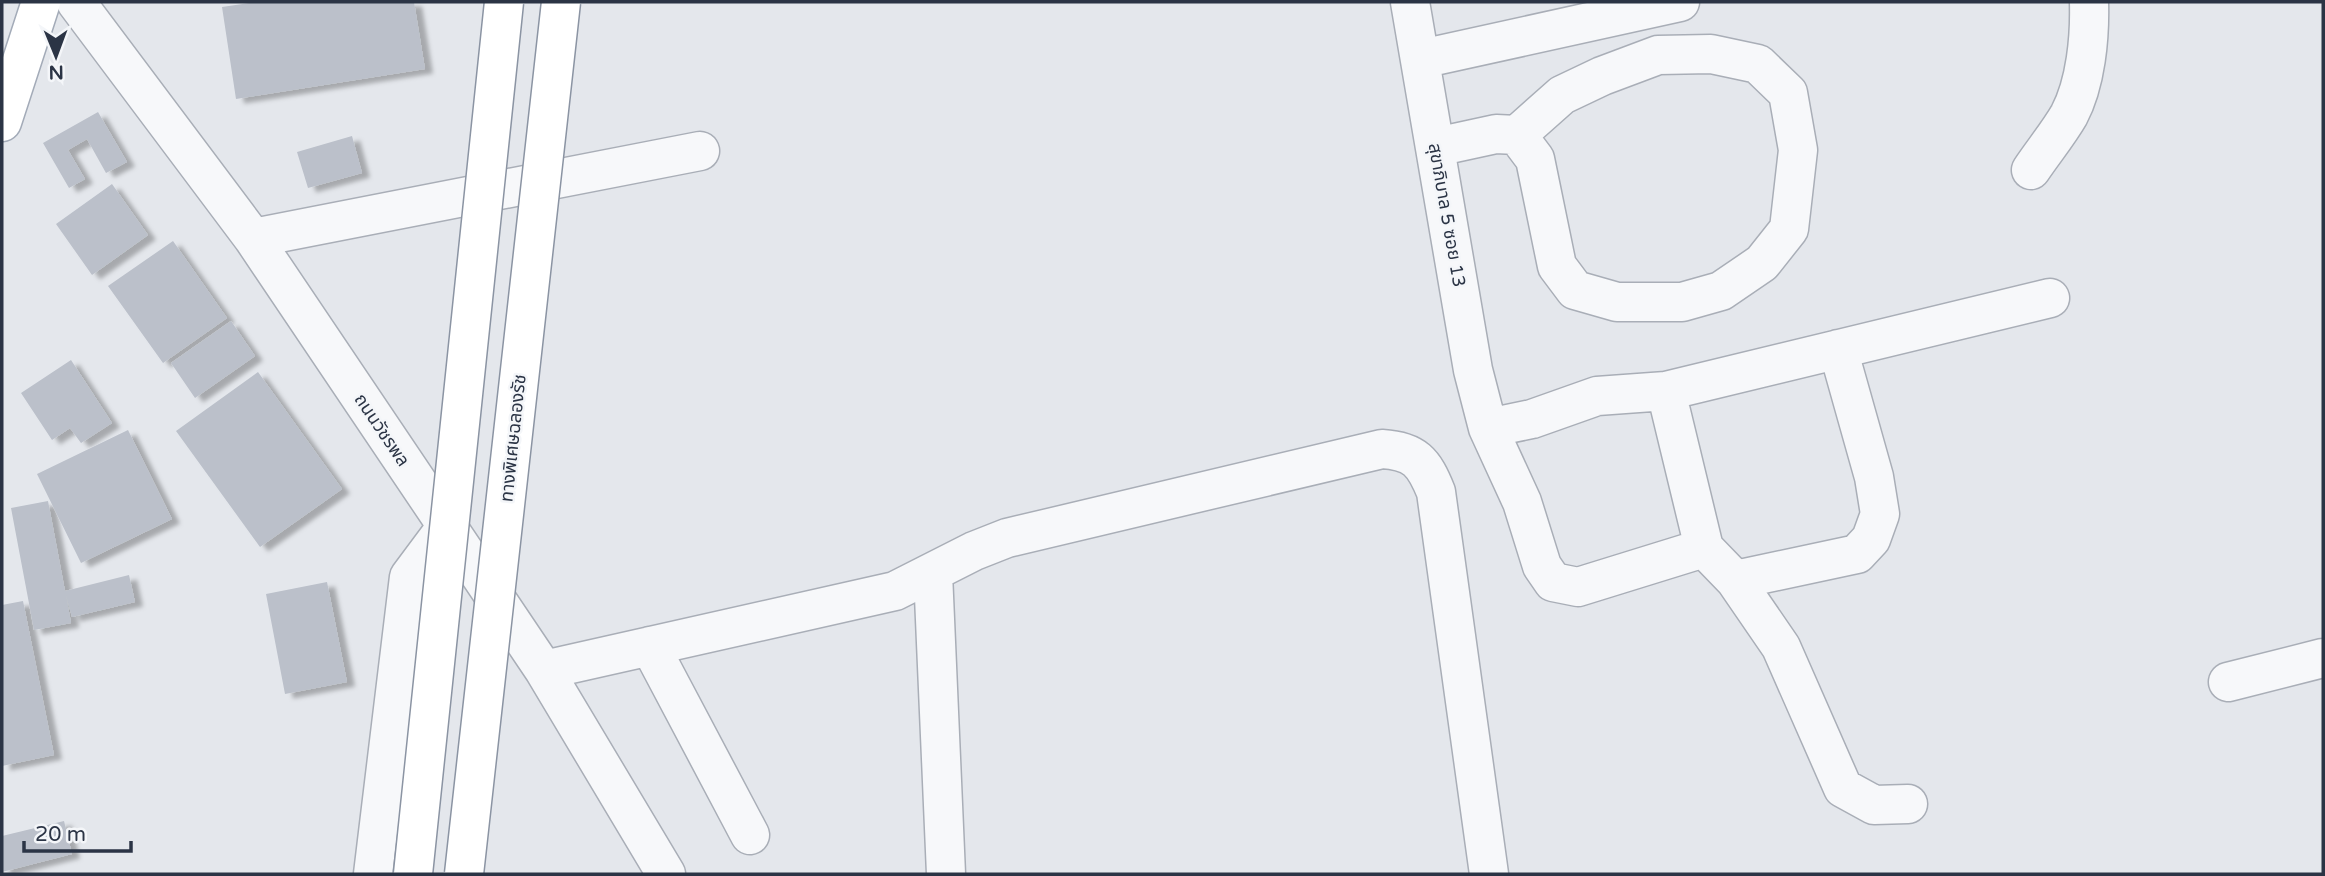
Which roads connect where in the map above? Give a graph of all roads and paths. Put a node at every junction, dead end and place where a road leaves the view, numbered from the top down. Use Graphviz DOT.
graph roads {
  1 [pos="41,2"];
  2 [pos="76,2"];
  3 [pos="504,2"];
  4 [pos="561,2"];
  5 [pos="1410,2"];
  6 [pos="1680,2"];
  7 [pos="2089,2"];
  8 [pos="1421,60"];
  9 [pos="2,122"];
  10 [pos="1517,135"];
  11 [pos="1436,147"];
  12 [pos="700,151"];
  13 [pos="2031,170"];
  14 [pos="253,238"];
  15 [pos="2050,298"];
  16 [pos="1838,349"];
  17 [pos="1666,391"];
  18 [pos="1488,428"];
  19 [pos="447,526"];
  20 [pos="1704,548"];
  21 [pos="933,573"];
  22 [pos="1735,580"];
  23 [pos="650,646"];
  24 [pos="2323,658"];
  25 [pos="544,670"];
  26 [pos="2228,682"];
  27 [pos="1908,804"];
  28 [pos="750,835"];
  29 [pos="373,874"];
  30 [pos="413,874"];
  31 [pos="464,874"];
  32 [pos="666,874"];
  33 [pos="946,874"];
  34 [pos="1489,874"];
  1 -- 9 [label="main road"];
  2 -- 14 [label="street, ถนนวัชรพล"];
  3 -- 30 [label="main road, bridge"];
  4 -- 31 [label="main road, ทางพิเศษฉลองรัช, bridge"];
  5 -- 8 [label="street, สุขาภิบาล 5 ซอย 13"];
  6 -- 8 [label="street"];
  7 -- 13 [label="street"];
  8 -- 11 [label="street, สุขาภิบาล 5 ซอย 13"];
  10 -- 10 [label="street"];
  10 -- 11 [label="street"];
  11 -- 18 [label="street, สุขาภิบาล 5 ซอย 13"];
  12 -- 14 [label="street"];
  14 -- 19 [label="street, ถนนวัชรพล"];
  15 -- 16 [label="street"];
  16 -- 17 [label="street"];
  16 -- 22 [label="street"];
  17 -- 18 [label="street"];
  17 -- 20 [label="street"];
  18 -- 20 [label="street, สุขาภิบาล 5 ซอย 13"];
  19 -- 25 [label="street, ถนนวัชรพล"];
  19 -- 29 [label="street"];
  20 -- 22 [label="street"];
  21 -- 23 [label="street"];
  21 -- 33 [label="street"];
  21 -- 34 [label="street"];
  22 -- 27 [label="street"];
  23 -- 25 [label="street"];
  23 -- 28 [label="street"];
  24 -- 26 [label="street"];
  25 -- 32 [label="street, ถนนวัชรพล"];
}
